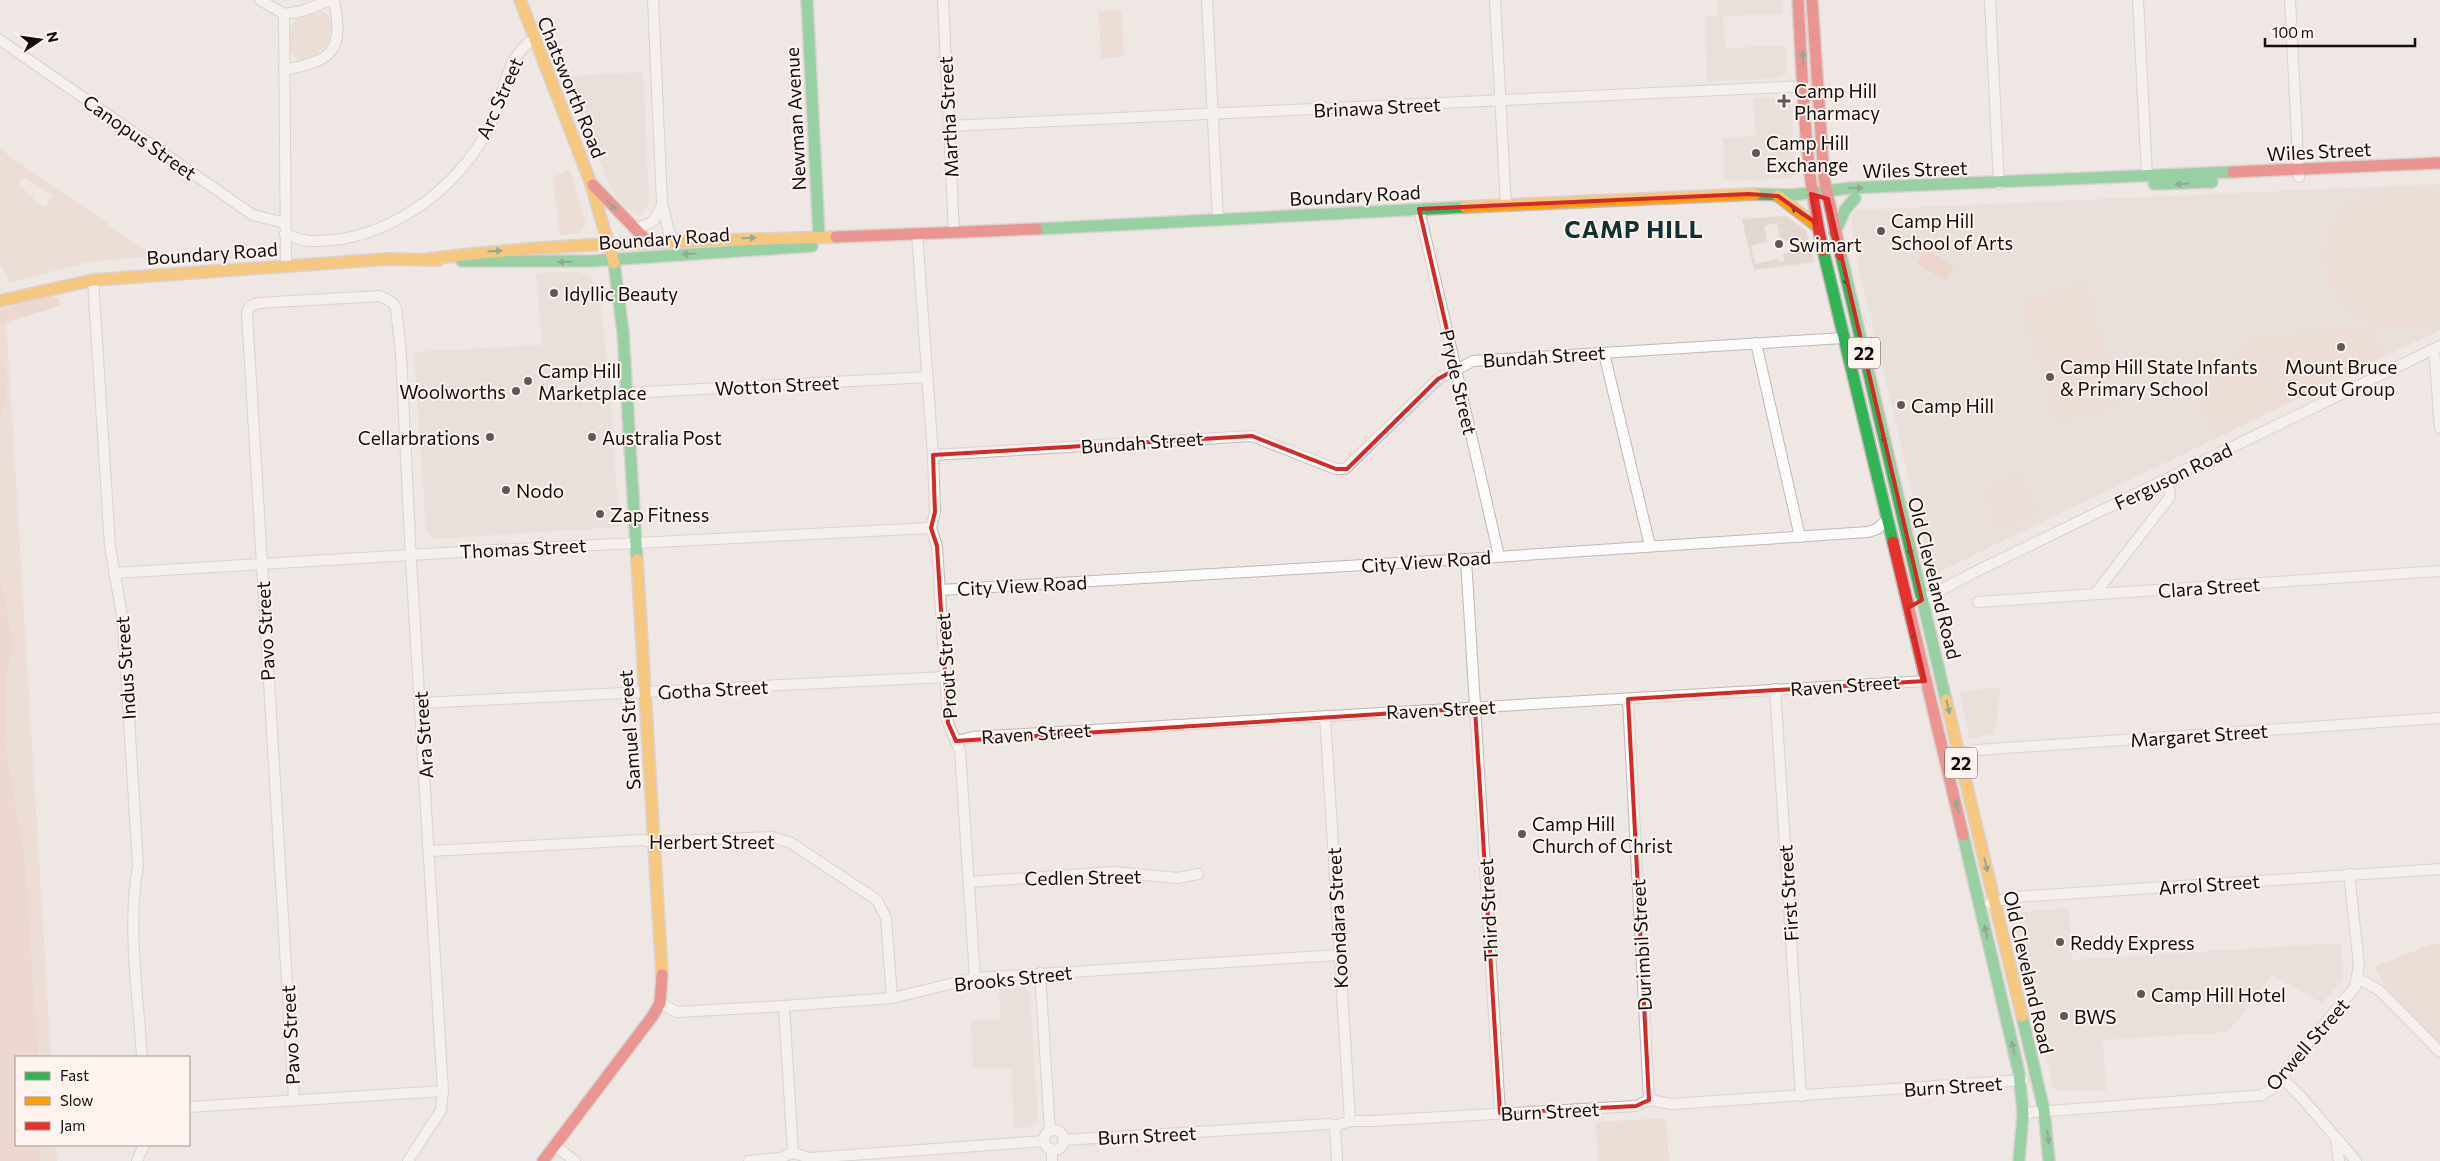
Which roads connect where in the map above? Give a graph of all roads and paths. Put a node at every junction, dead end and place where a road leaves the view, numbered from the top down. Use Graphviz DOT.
graph roads {
  1 [pos="260,0"];
  2 [pos="333,0"];
  3 [pos="653,0"];
  4 [pos="807,0"];
  5 [pos="943,0"];
  6 [pos="1207,0"];
  7 [pos="1495,0"];
  8 [pos="1798,0"];
  9 [pos="1812,0"];
  10 [pos="1990,0"];
  11 [pos="2138,0"];
  12 [pos="2290,0"];
  13 [pos="520,2"];
  14 [pos="284,14"];
  15 [pos="534,39"];
  16 [pos="0,40"];
  17 [pos="284,70"];
  18 [pos="1805,86"];
  19 [pos="1501,101"];
  20 [pos="1213,114"];
  21 [pos="948,126"];
  22 [pos="2440,163"];
  23 [pos="2440,170"];
  24 [pos="2298,174"];
  25 [pos="2147,176"];
  26 [pos="590,181"];
  27 [pos="1999,184"];
  28 [pos="1811,194"];
  29 [pos="1827,194"];
  30 [pos="1778,196"];
  31 [pos="1855,198"];
  32 [pos="662,203"];
  33 [pos="1506,206"];
  34 [pos="1419,209"];
  35 [pos="1218,220"];
  36 [pos="285,223"];
  37 [pos="1817,226"];
  38 [pos="634,228"];
  39 [pos="1835,232"];
  40 [pos="954,233"];
  41 [pos="285,234"];
  42 [pos="917,234"];
  43 [pos="900,235"];
  44 [pos="820,236"];
  45 [pos="676,241"];
  46 [pos="648,242"];
  47 [pos="608,244"];
  48 [pos="429,259"];
  49 [pos="613,259"];
  50 [pos="286,265"];
  51 [pos="93,280"];
  52 [pos="0,301"];
  53 [pos="392,302"];
  54 [pos="1843,338"];
  55 [pos="1756,343"];
  56 [pos="2437,348"];
  57 [pos="1604,353"];
  58 [pos="1456,369"];
  59 [pos="928,377"];
  60 [pos="626,393"];
  61 [pos="2440,428"];
  62 [pos="933,455"];
  63 [pos="2166,479"];
  64 [pos="1899,502"];
  65 [pos="1887,520"];
  66 [pos="931,528"];
  67 [pos="1800,537"];
  68 [pos="635,542"];
  69 [pos="1650,546"];
  70 [pos="411,554"];
  71 [pos="1499,556"];
  72 [pos="1466,559"];
  73 [pos="261,564"];
  74 [pos="2440,571"];
  75 [pos="114,573"];
  76 [pos="940,590"];
  77 [pos="2095,594"];
  78 [pos="1922,600"];
  79 [pos="1978,602"];
  80 [pos="1908,608"];
  81 [pos="945,677"];
  82 [pos="1925,681"];
  83 [pos="1775,689"];
  84 [pos="645,692"];
  85 [pos="1628,699"];
  86 [pos="421,703"];
  87 [pos="1475,708"];
  88 [pos="1325,716"];
  89 [pos="2440,718"];
  90 [pos="956,741"];
  91 [pos="1959,754"];
  92 [pos="654,842"];
  93 [pos="430,851"];
  94 [pos="2440,869"];
  95 [pos="1198,874"];
  96 [pos="2349,874"];
  97 [pos="969,882"];
  98 [pos="1995,902"];
  99 [pos="1980,906"];
  100 [pos="1340,955"];
  101 [pos="1040,974"];
  102 [pos="975,978"];
  103 [pos="2358,978"];
  104 [pos="892,998"];
  105 [pos="660,1003"];
  106 [pos="784,1006"];
  107 [pos="2440,1052"];
  108 [pos="142,1056"];
  109 [pos="2282,1078"];
  110 [pos="2020,1080"];
  111 [pos="2037,1080"];
  112 [pos="443,1091"];
  113 [pos="1801,1096"];
  114 [pos="294,1100"];
  115 [pos="1649,1100"];
  116 [pos="190,1107"];
  117 [pos="2044,1110"];
  118 [pos="1500,1113"];
  119 [pos="2023,1113"];
  120 [pos="1350,1120"];
  121 [pos="1335,1126"];
  122 [pos="1050,1131"];
  123 [pos="2335,1135"];
  124 [pos="1063,1140"];
  125 [pos="1044,1142"];
  126 [pos="144,1146"];
  127 [pos="555,1146"];
  128 [pos="1052,1149"];
  129 [pos="792,1153"];
  130 [pos="137,1161"];
  131 [pos="408,1161"];
  132 [pos="543,1161"];
  133 [pos="575,1161"];
  134 [pos="748,1161"];
  135 [pos="1052,1161"];
  136 [pos="1337,1161"];
  137 [pos="2019,1161"];
  138 [pos="2049,1161"];
  139 [pos="2339,1161"];
  140 [pos="2356,1161"];
  1 -- 14 [label="street"];
  2 -- 14 [label="street"];
  2 -- 17 [label="street"];
  3 -- 32 [label="street"];
  4 -- 44 [label="main road, Newman Avenue"];
  5 -- 21 [label="street, Martha Street"];
  6 -- 20 [label="street"];
  7 -- 19 [label="street"];
  18 -- 8 [label="main road, Old Cleveland Road / 22, one-way"];
  9 -- 29 [label="main road, Old Cleveland Road / 22"];
  10 -- 27 [label="street"];
  11 -- 25 [label="street"];
  12 -- 24 [label="street"];
  13 -- 15 [label="main road, Chatsworth Road"];
  14 -- 17 [label="street"];
  15 -- 26 [label="main road, Chatsworth Road"];
  15 -- 41 [label="street, Arc Street"];
  16 -- 36 [label="street, Canopus Street"];
  17 -- 36 [label="street"];
  18 -- 19 [label="street, Brinawa Street"];
  18 -- 28 [label="main road, Old Cleveland Road / 22"];
  19 -- 20 [label="street, Brinawa Street"];
  19 -- 33 [label="street"];
  20 -- 21 [label="street, Brinawa Street"];
  20 -- 35 [label="street"];
  21 -- 40 [label="street, Martha Street"];
  22 -- 24 [label="main road, Wiles Street"];
  23 -- 24 [label="main road, Wiles Street"];
  24 -- 25 [label="main road, Wiles Street"];
  24 -- 31 [label="main road, Wiles Street, one-way"];
  25 -- 27 [label="main road, Wiles Street"];
  26 -- 38 [label="main road, Chatsworth Road, one-way"];
  26 -- 47 [label="main road, Chatsworth Road"];
  29 -- 27 [label="main road, Wiles Street, one-way"];
  28 -- 29 [label="main road, Wiles Street"];
  28 -- 30 [label="main road, Boundary Road"];
  28 -- 37 [label="main road, Old Cleveland Road / 22"];
  29 -- 31 [label="main road, Wiles Street"];
  29 -- 39 [label="main road, Old Cleveland Road / 22"];
  30 -- 33 [label="main road, Boundary Road"];
  37 -- 30 [label="main road, one-way"];
  31 -- 39 [label="main road"];
  32 -- 38 [label="street"];
  32 -- 45 [label="street"];
  33 -- 34 [label="main road, Boundary Road"];
  34 -- 35 [label="main road, Boundary Road"];
  34 -- 58 [label="street, Pryde Street"];
  35 -- 40 [label="main road, Boundary Road"];
  36 -- 41 [label="street"];
  37 -- 54 [label="main road, Old Cleveland Road / 22"];
  38 -- 46 [label="main road, Chatsworth Road"];
  39 -- 64 [label="main road, Old Cleveland Road / 22, one-way"];
  40 -- 42 [label="main road, Boundary Road"];
  41 -- 50 [label="street"];
  42 -- 43 [label="main road, Boundary Road"];
  42 -- 59 [label="street, Prout Street"];
  43 -- 44 [label="main road, Boundary Road"];
  43 -- 49 [label="main road, Boundary Road, one-way"];
  45 -- 44 [label="main road, Boundary Road, one-way"];
  45 -- 46 [label="main road, Boundary Road"];
  46 -- 47 [label="main road, Boundary Road"];
  48 -- 47 [label="main road, Boundary Road, one-way"];
  47 -- 49 [label="main road, Chatsworth Road"];
  49 -- 48 [label="main road, Boundary Road, one-way"];
  48 -- 50 [label="main road, Boundary Road"];
  49 -- 60 [label="main road, Samuel Street"];
  50 -- 51 [label="main road, Boundary Road"];
  51 -- 52 [label="main road, Boundary Road"];
  51 -- 75 [label="street, Indus Street"];
  53 -- 70 [label="street, Ara Street"];
  53 -- 73 [label="street, Pavo Street"];
  54 -- 55 [label="street, Bundah Street"];
  54 -- 65 [label="main road, Old Cleveland Road / 22"];
  55 -- 57 [label="street, Bundah Street"];
  55 -- 67 [label="street"];
  56 -- 61 [label="street"];
  56 -- 63 [label="street, Ferguson Road"];
  57 -- 58 [label="street, Bundah Street"];
  57 -- 69 [label="street"];
  58 -- 62 [label="street, Bundah Street"];
  58 -- 71 [label="street, Pryde Street"];
  59 -- 60 [label="street, Wotton Street"];
  59 -- 62 [label="street, Prout Street"];
  60 -- 68 [label="main road, Samuel Street"];
  62 -- 66 [label="street, Prout Street"];
  63 -- 77 [label="street"];
  63 -- 78 [label="street, Ferguson Road"];
  64 -- 65 [label="street, City View Road"];
  64 -- 78 [label="main road, Old Cleveland Road / 22, one-way"];
  65 -- 67 [label="street, City View Road"];
  65 -- 80 [label="main road, Old Cleveland Road / 22"];
  66 -- 68 [label="street, Thomas Street"];
  66 -- 76 [label="street, Prout Street"];
  67 -- 69 [label="street, City View Road"];
  68 -- 70 [label="street, Thomas Street"];
  68 -- 84 [label="main road, Samuel Street"];
  69 -- 71 [label="street, City View Road"];
  70 -- 73 [label="street, Thomas Street"];
  70 -- 86 [label="street, Ara Street"];
  71 -- 72 [label="street, City View Road"];
  72 -- 76 [label="street, City View Road"];
  72 -- 87 [label="street"];
  73 -- 75 [label="street, Thomas Street"];
  73 -- 114 [label="street, Pavo Street"];
  74 -- 77 [label="street, Clara Street"];
  75 -- 108 [label="street, Indus Street"];
  76 -- 81 [label="street, Prout Street"];
  77 -- 79 [label="street, Clara Street"];
  78 -- 80 [label="street, Ferguson Road"];
  78 -- 91 [label="main road, Old Cleveland Road / 22, one-way"];
  82 -- 80 [label="main road, Old Cleveland Road / 22, one-way"];
  81 -- 84 [label="street, Gotha Street"];
  81 -- 90 [label="street, Prout Street"];
  82 -- 83 [label="street, Raven Street"];
  99 -- 82 [label="main road, Old Cleveland Road / 22, one-way"];
  83 -- 85 [label="street, Raven Street"];
  83 -- 113 [label="street, First Street"];
  84 -- 86 [label="street, Gotha Street"];
  84 -- 92 [label="main road, Samuel Street"];
  85 -- 87 [label="street, Raven Street"];
  85 -- 115 [label="street, Durimbil Street"];
  86 -- 93 [label="street, Ara Street"];
  87 -- 88 [label="street, Raven Street"];
  87 -- 118 [label="street, Third Street"];
  88 -- 90 [label="street, Raven Street"];
  88 -- 100 [label="street, Koondara Street"];
  89 -- 91 [label="street, Margaret Street"];
  90 -- 97 [label="street, Prout Street"];
  91 -- 98 [label="main road, Old Cleveland Road / 22, one-way"];
  92 -- 93 [label="street, Herbert Street"];
  92 -- 104 [label="street, Herbert Street"];
  92 -- 105 [label="main road, Samuel Street"];
  93 -- 112 [label="street, Ara Street"];
  94 -- 96 [label="street, Arrol Street"];
  95 -- 97 [label="street, Cedlen Street"];
  96 -- 98 [label="street, Arrol Street"];
  96 -- 103 [label="street, Orwell Street"];
  97 -- 102 [label="street, Prout Street"];
  98 -- 99 [label="street, Arrol Street"];
  98 -- 111 [label="main road, Old Cleveland Road / 22"];
  110 -- 99 [label="main road, Old Cleveland Road / 22, one-way"];
  100 -- 101 [label="street, Brooks Street"];
  100 -- 120 [label="street, Koondara Street"];
  101 -- 102 [label="street, Brooks Street"];
  101 -- 122 [label="street"];
  102 -- 104 [label="street, Brooks Street"];
  103 -- 107 [label="street"];
  103 -- 109 [label="street, Orwell Street"];
  104 -- 106 [label="street, Brooks Street"];
  105 -- 106 [label="street, Brooks Street"];
  105 -- 127 [label="main road"];
  106 -- 129 [label="street"];
  109 -- 117 [label="street, Orwell Street"];
  109 -- 123 [label="street"];
  110 -- 111 [label="street, Burn Street"];
  110 -- 113 [label="street, Burn Street"];
  110 -- 119 [label="main road, Old Cleveland Road / 22"];
  111 -- 117 [label="main road, Old Cleveland Road / 22"];
  112 -- 114 [label="street"];
  112 -- 131 [label="street, Ara Street"];
  113 -- 115 [label="street, Burn Street"];
  114 -- 116 [label="street"];
  115 -- 118 [label="street, Burn Street"];
  117 -- 119 [label="street, Orwell Street"];
  117 -- 138 [label="main road, Old Cleveland Road / 22, one-way"];
  118 -- 120 [label="street, Burn Street"];
  119 -- 137 [label="main road, Old Cleveland Road / 22"];
  120 -- 121 [label="street, Burn Street"];
  121 -- 124 [label="street, Burn Street"];
  121 -- 136 [label="street"];
  122 -- 124 [label="street"];
  122 -- 125 [label="street"];
  123 -- 139 [label="street"];
  123 -- 140 [label="street"];
  124 -- 128 [label="street"];
  125 -- 128 [label="street"];
  125 -- 129 [label="street"];
  126 -- 130 [label="street"];
  127 -- 132 [label="main road"];
  127 -- 133 [label="street"];
  128 -- 135 [label="street"];
  129 -- 134 [label="street"];
}
